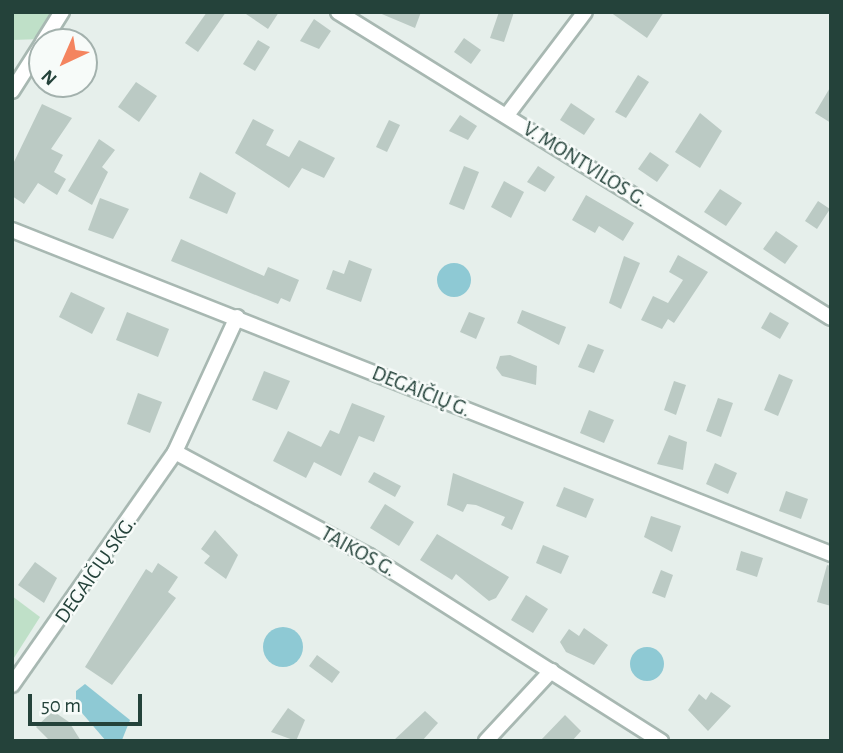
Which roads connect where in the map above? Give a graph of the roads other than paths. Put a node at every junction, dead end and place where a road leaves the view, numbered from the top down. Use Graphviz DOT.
graph roads {
  1 [pos="62,12"];
  2 [pos="338,12"];
  3 [pos="585,12"];
  4 [pos="52,28"];
  5 [pos="28,66"];
  6 [pos="12,91"];
  7 [pos="507,115"];
  8 [pos="12,230"];
  9 [pos="237,317"];
  10 [pos="831,318"];
  11 [pos="175,452"];
  12 [pos="831,554"];
  13 [pos="551,671"];
  14 [pos="12,685"];
  15 [pos="486,741"];
  16 [pos="661,741"];
  1 -- 4 [label="street"];
  2 -- 7 [label="street, V. MONTVILOS G."];
  3 -- 7 [label="street"];
  5 -- 6 [label="street"];
  7 -- 10 [label="street, V. MONTVILOS G."];
  8 -- 9 [label="street, DEGAIČIŲ G."];
  9 -- 11 [label="street"];
  9 -- 12 [label="street, DEGAIČIŲ G."];
  11 -- 13 [label="street, TAIKOS G."];
  11 -- 14 [label="street, DEGAIČIŲ SKG."];
  13 -- 15 [label="street"];
  13 -- 16 [label="street, TAIKOS G."];
}
